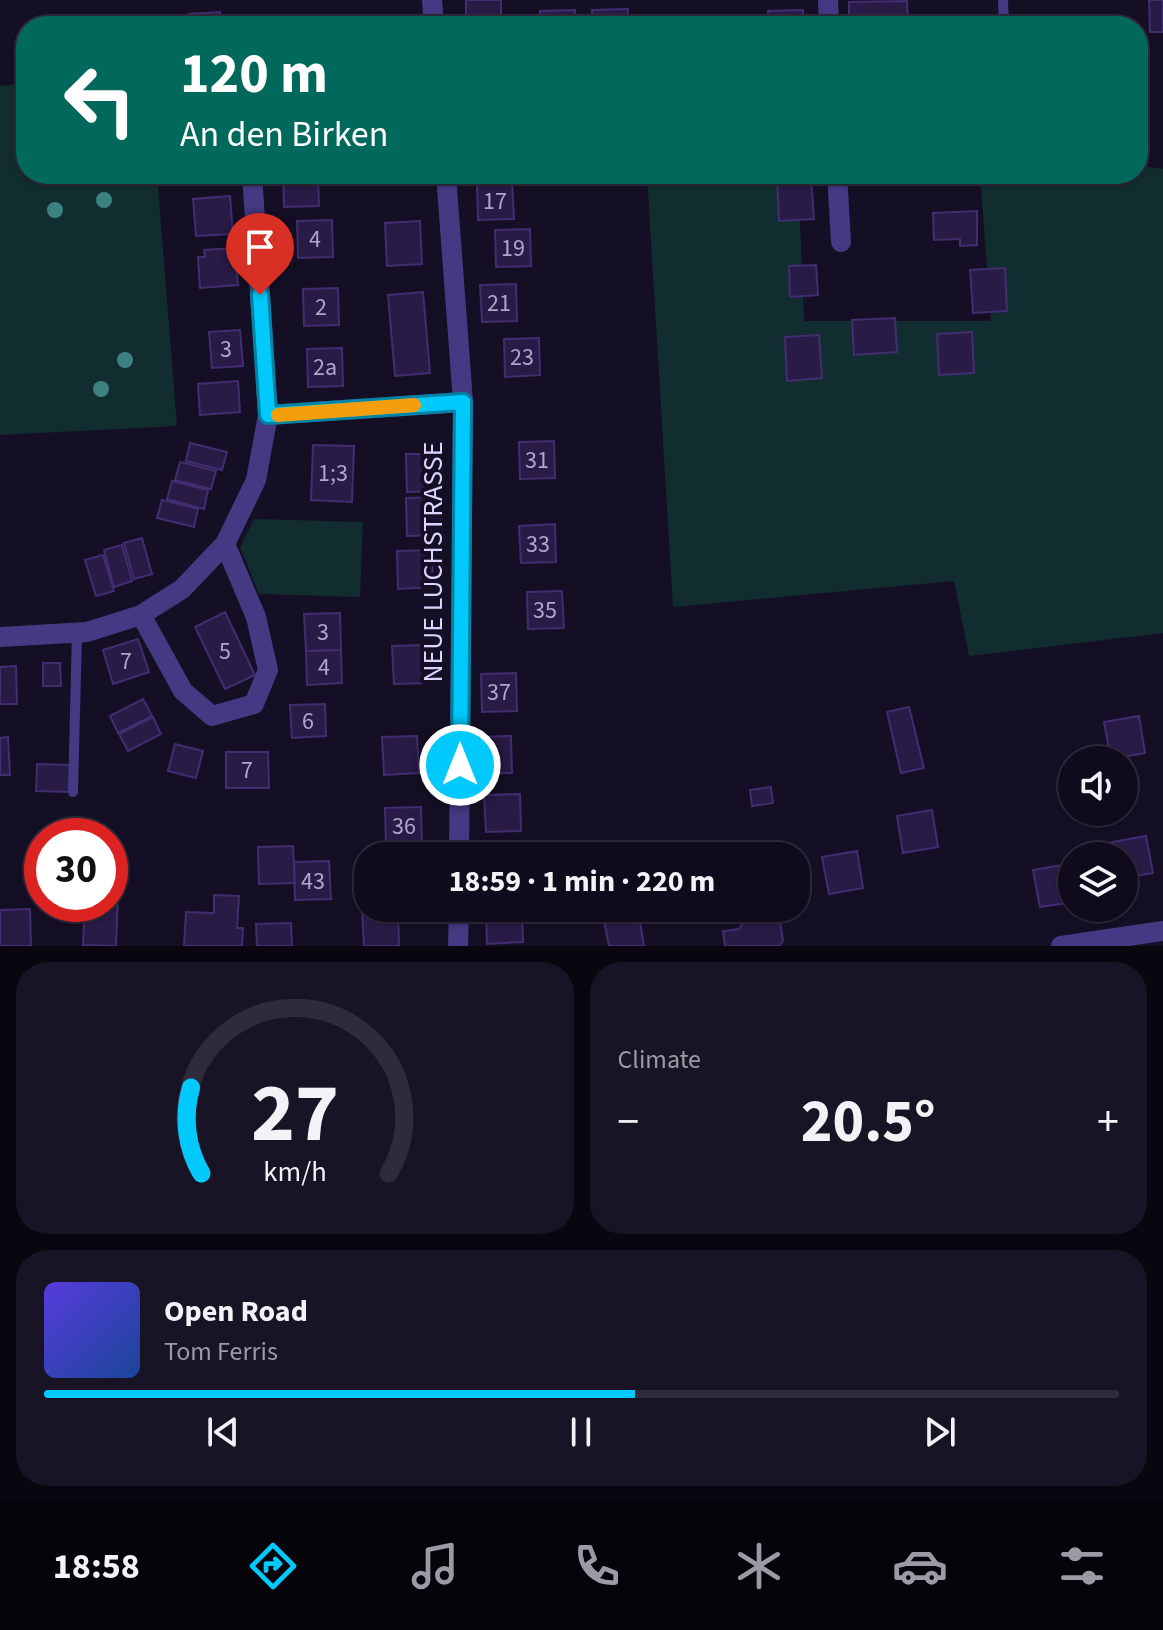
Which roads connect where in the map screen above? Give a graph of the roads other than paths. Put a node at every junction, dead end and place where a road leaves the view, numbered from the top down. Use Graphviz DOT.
graph roads {
  1 [pos="253,184"];
  2 [pos="447,184"];
  3 [pos="838,184"];
  4 [pos="841,242"];
  5 [pos="463,402"];
  6 [pos="268,415"];
  7 [pos="225,544"];
  8 [pos="141,615"];
  9 [pos="77,633"];
  10 [pos="0,637"];
  11 [pos="73,792"];
  12 [pos="459,842"];
  13 [pos="459,922"];
  14 [pos="1163,931"];
  15 [pos="458,946"];
  16 [pos="1061,946"];
  1 -- 6 [label="street"];
  2 -- 5 [label="street, NEUE LUCHSTRASSE"];
  3 -- 4 [label="street"];
  5 -- 6 [label="street"];
  5 -- 12 [label="street, NEUE LUCHSTRASSE"];
  6 -- 7 [label="street"];
  7 -- 8 [label="street"];
  7 -- 8 [label="street"];
  8 -- 9 [label="street"];
  9 -- 10 [label="street"];
  9 -- 11 [label="lane"];
  13 -- 15 [label="street"];
  14 -- 16 [label="street"];
}
